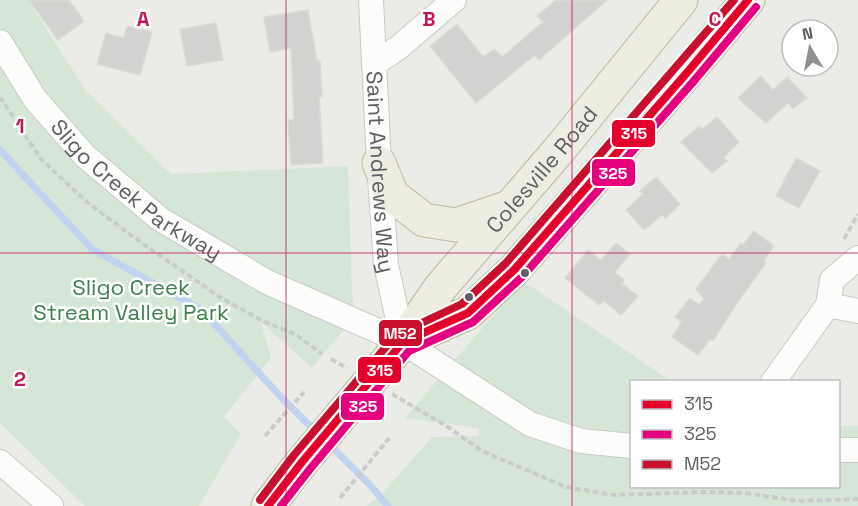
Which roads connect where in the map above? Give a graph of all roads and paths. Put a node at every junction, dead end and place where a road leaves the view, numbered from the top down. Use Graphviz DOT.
graph roads {
  1 [pos="371,0"];
  2 [pos="454,0"];
  3 [pos="681,0"];
  4 [pos="748,0"];
  5 [pos="0,42"];
  6 [pos="374,64"];
  7 [pos="379,163"];
  8 [pos="511,207"];
  9 [pos="858,214"];
  10 [pos="850,251"];
  11 [pos="828,305"];
  12 [pos="858,311"];
  13 [pos="404,342"];
  14 [pos="781,377"];
  15 [pos="304,392"];
  16 [pos="426,412"];
  17 [pos="265,436"];
  18 [pos="390,436"];
  19 [pos="630,446"];
  20 [pos="840,450"];
  21 [pos="858,450"];
  22 [pos="0,462"];
  23 [pos="705,488"];
  24 [pos="704,492"];
  25 [pos="340,498"];
  26 [pos="858,499"];
  27 [pos="51,506"];
  28 [pos="268,506"];
  1 -- 6 [label="street, Saint Andrews Way"];
  2 -- 6 [label="street"];
  3 -- 8 [label="highway, Colesville Road"];
  4 -- 13 [label="highway, Colesville Road"];
  5 -- 13 [label="street, Sligo Creek Parkway"];
  6 -- 7 [label="street, Saint Andrews Way"];
  7 -- 8 [label="highway"];
  7 -- 13 [label="street, Saint Andrews Way"];
  8 -- 13 [label="highway, Colesville Road"];
  9 -- 10 [label="path"];
  10 -- 11 [label="street"];
  11 -- 12 [label="street"];
  11 -- 14 [label="street"];
  13 -- 19 [label="street, Sligo Creek Parkway"];
  13 -- 28 [label="highway, Colesville Road"];
  15 -- 17 [label="path"];
  16 -- 24 [label="path"];
  18 -- 25 [label="path"];
  20 -- 21 [label="street"];
  22 -- 27 [label="street"];
  23 -- 24 [label="path"];
  24 -- 26 [label="path"];
}
